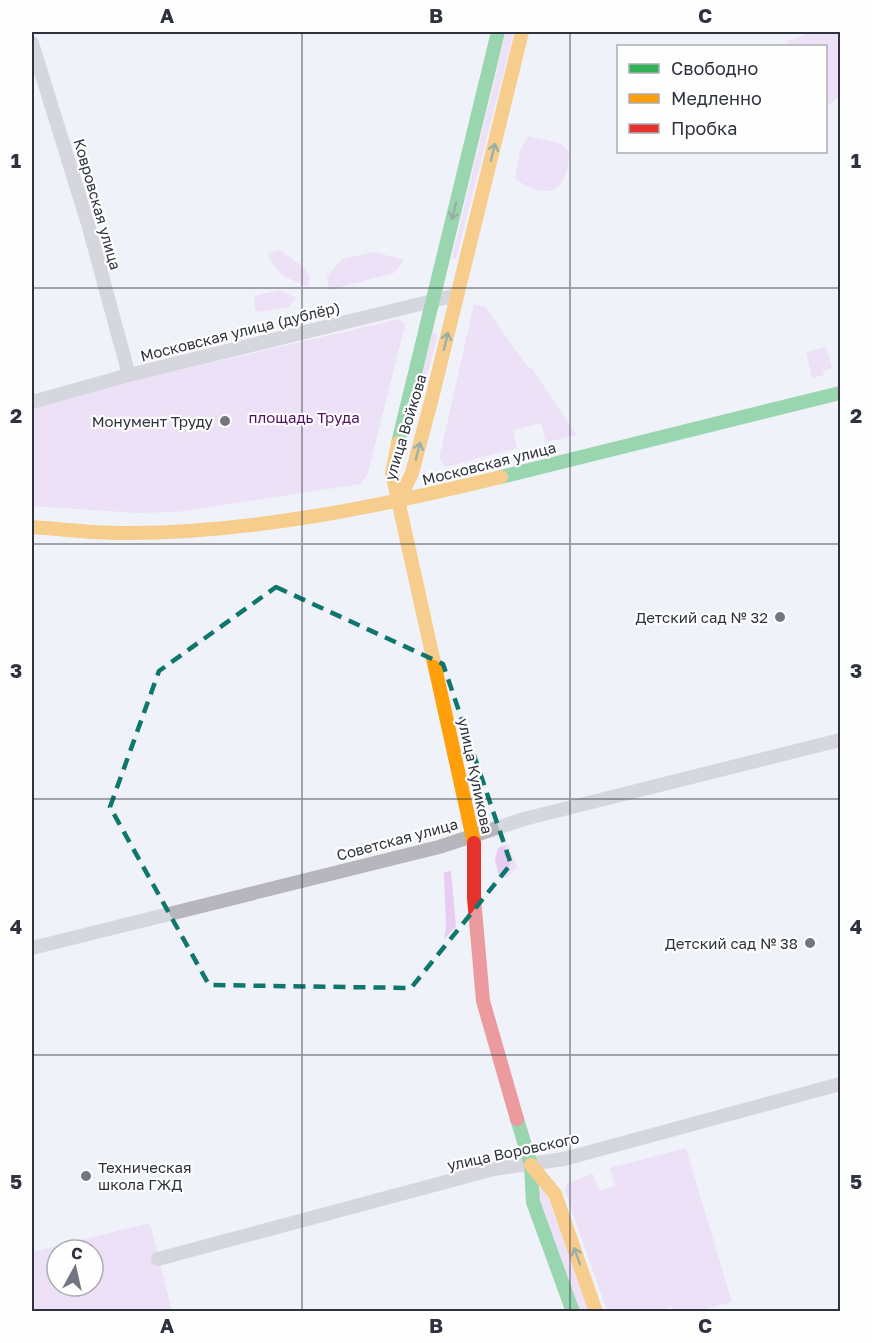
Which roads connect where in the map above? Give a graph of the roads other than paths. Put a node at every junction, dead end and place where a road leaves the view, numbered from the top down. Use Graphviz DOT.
graph roads {
  1 [pos="498,32"];
  2 [pos="522,32"];
  3 [pos="32,43"];
  4 [pos="457,295"];
  5 [pos="432,301"];
  6 [pos="129,375"];
  7 [pos="840,393"];
  8 [pos="32,402"];
  9 [pos="398,501"];
  10 [pos="32,527"];
  11 [pos="840,740"];
  12 [pos="474,835"];
  13 [pos="32,948"];
  14 [pos="840,1084"];
  15 [pos="531,1164"];
  16 [pos="158,1259"];
  17 [pos="573,1311"];
  18 [pos="597,1311"];
  1 -- 5 [label="main road, улица Войкова, one-way"];
  4 -- 2 [label="main road, улица Войкова, one-way"];
  3 -- 6 [label="street, Ковровская улица"];
  4 -- 5 [label="street, Московская улица (дублёр)"];
  9 -- 4 [label="main road, улица Войкова, one-way"];
  5 -- 6 [label="street, Московская улица (дублёр)"];
  5 -- 9 [label="main road, улица Войкова"];
  6 -- 8 [label="street, Московская улица (дублёр)"];
  7 -- 9 [label="main road, Московская улица"];
  9 -- 10 [label="main road, Московская улица"];
  9 -- 12 [label="main road, улица Куликова"];
  11 -- 12 [label="street, Советская улица"];
  12 -- 13 [label="street, Советская улица"];
  12 -- 15 [label="main road, улица Куликова"];
  14 -- 15 [label="street, улица Воровского"];
  15 -- 16 [label="street, улица Воровского"];
  15 -- 17 [label="main road, улица Куликова"];
  18 -- 15 [label="main road, улица Куликова, one-way"];
}
